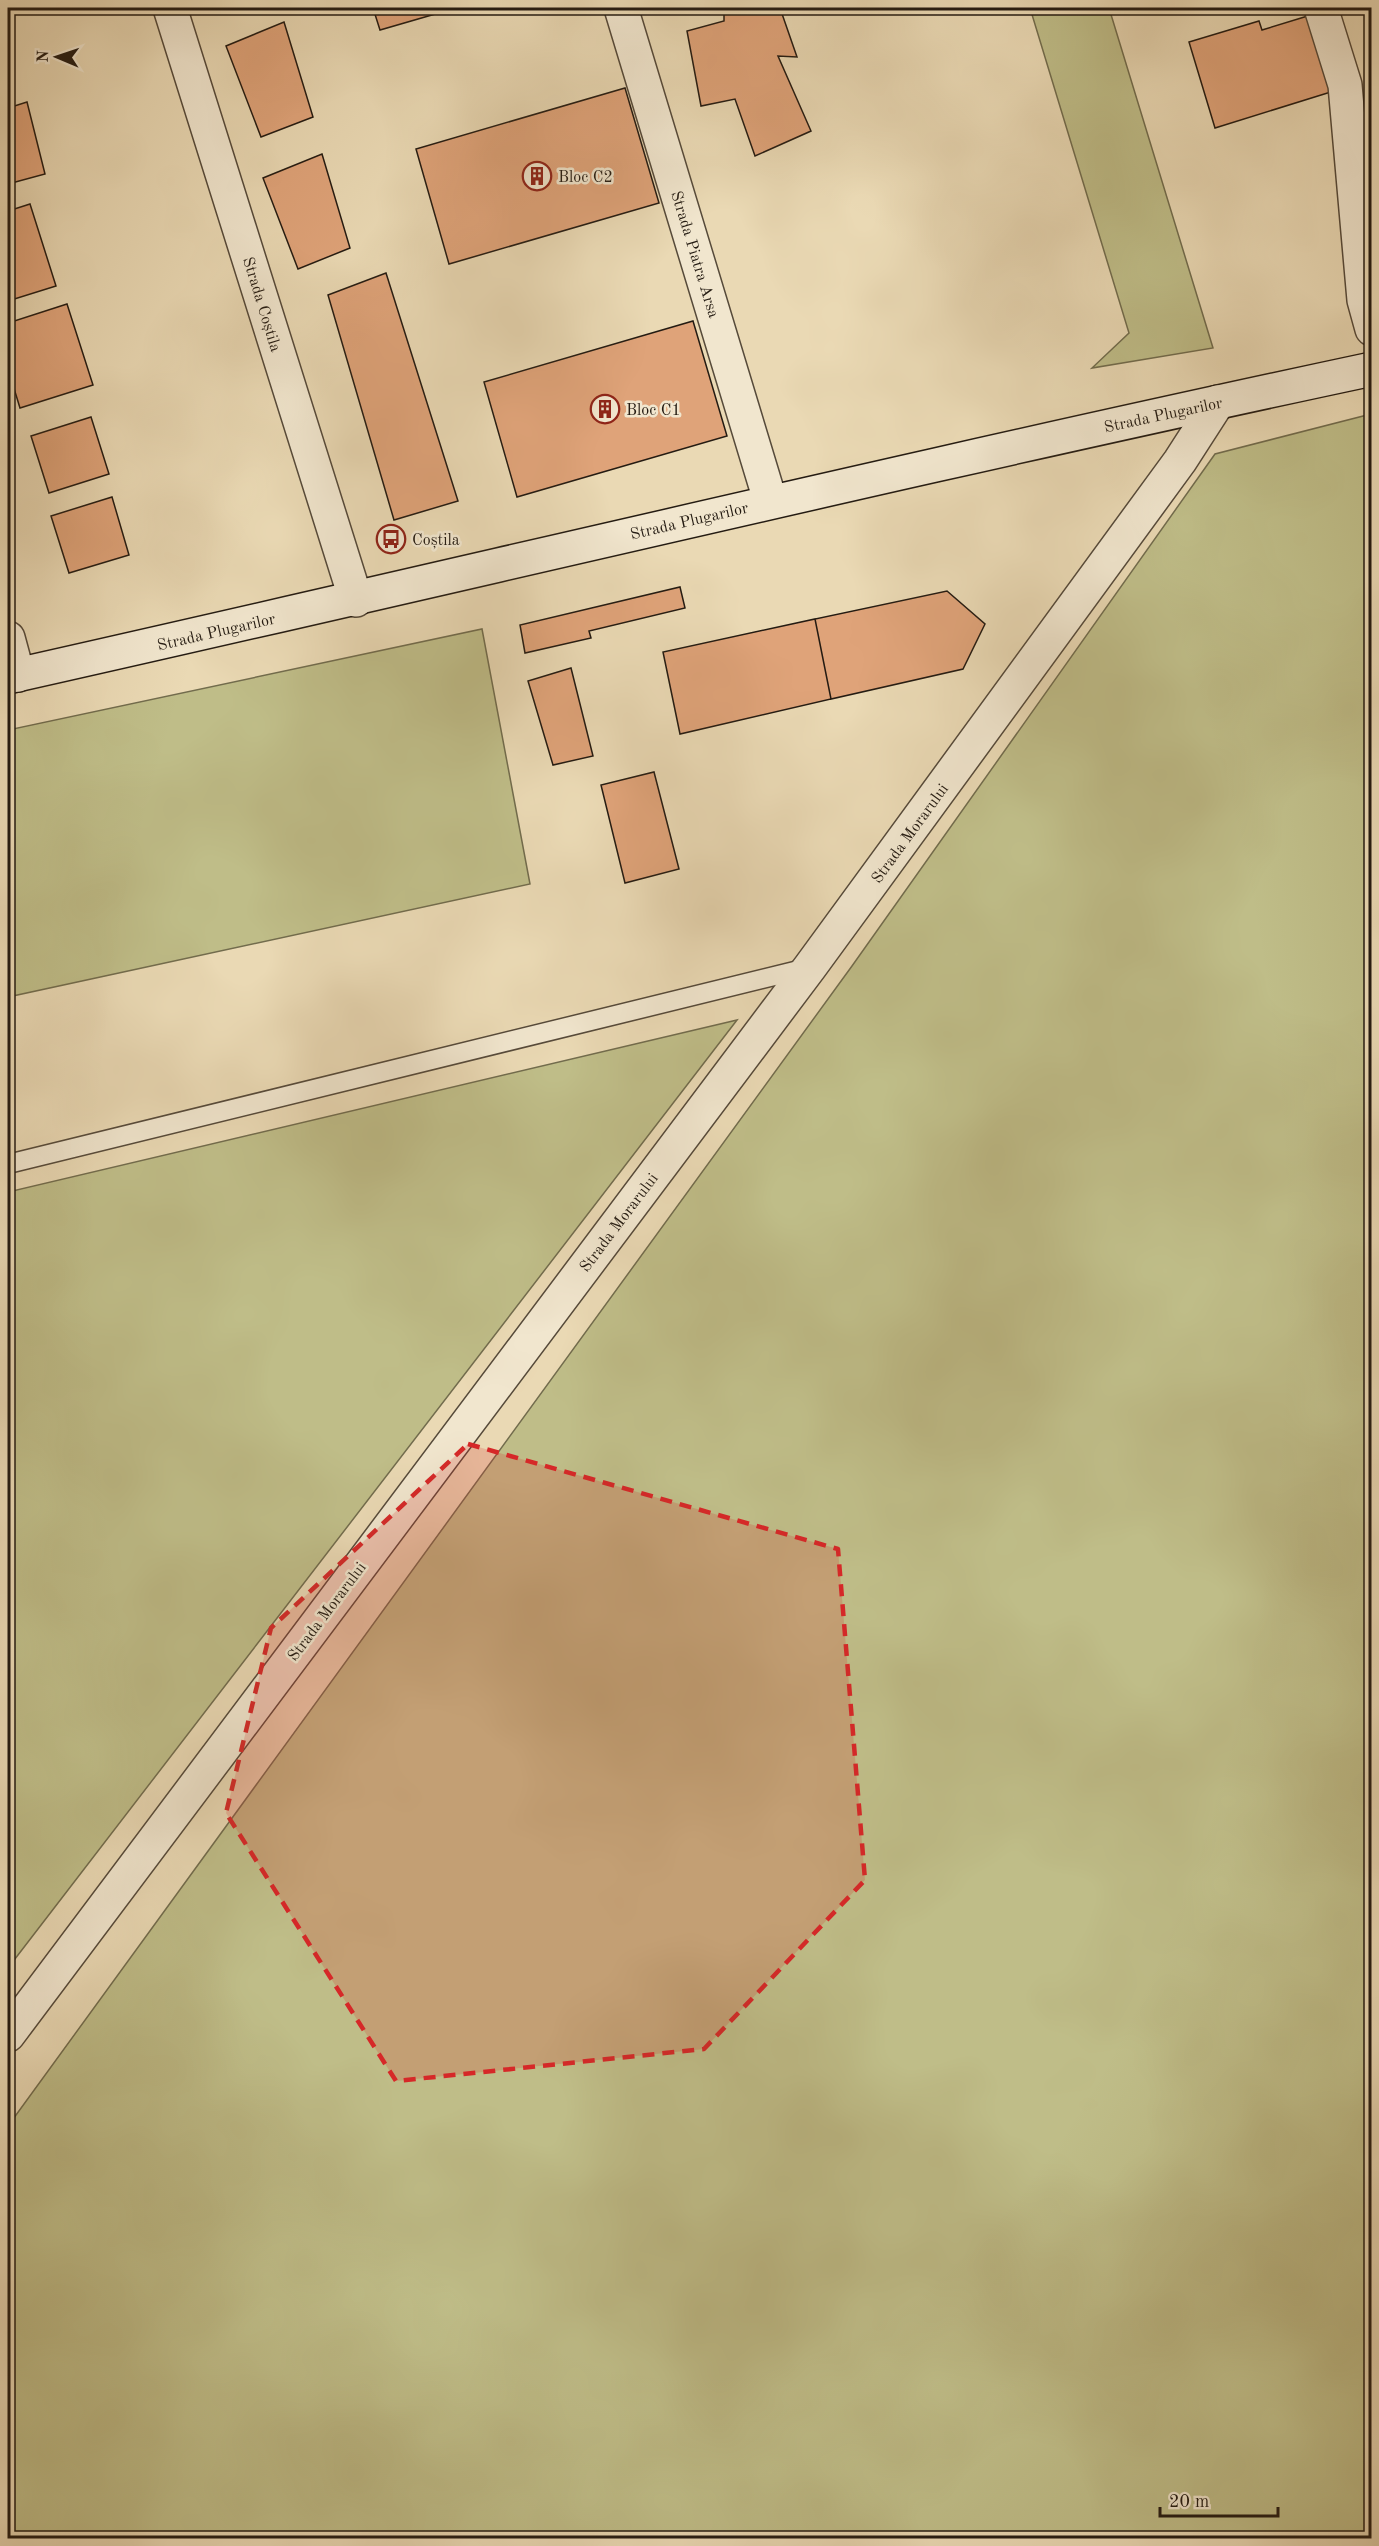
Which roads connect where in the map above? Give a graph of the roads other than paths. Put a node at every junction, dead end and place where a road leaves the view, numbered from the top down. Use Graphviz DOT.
graph roads {
  1 [pos="170,8"];
  2 [pos="621,8"];
  3 [pos="1321,8"];
  4 [pos="1371,329"];
  5 [pos="1371,369"];
  6 [pos="1218,402"];
  7 [pos="770,500"];
  8 [pos="356,600"];
  9 [pos="8,638"];
  10 [pos="13,676"];
  11 [pos="810,967"];
  12 [pos="8,1164"];
  13 [pos="8,2035"];
  1 -- 8 [label="street, Strada Coștila"];
  2 -- 7 [label="street, Strada Piatra Arsa"];
  3 -- 4 [label="street"];
  5 -- 6 [label="street, Strada Plugarilor"];
  6 -- 7 [label="street, Strada Plugarilor"];
  6 -- 11 [label="street, Strada Morarului"];
  7 -- 8 [label="street, Strada Plugarilor"];
  8 -- 10 [label="street, Strada Plugarilor"];
  9 -- 10 [label="street"];
  11 -- 12 [label="lane"];
  11 -- 13 [label="street, Strada Morarului"];
}
